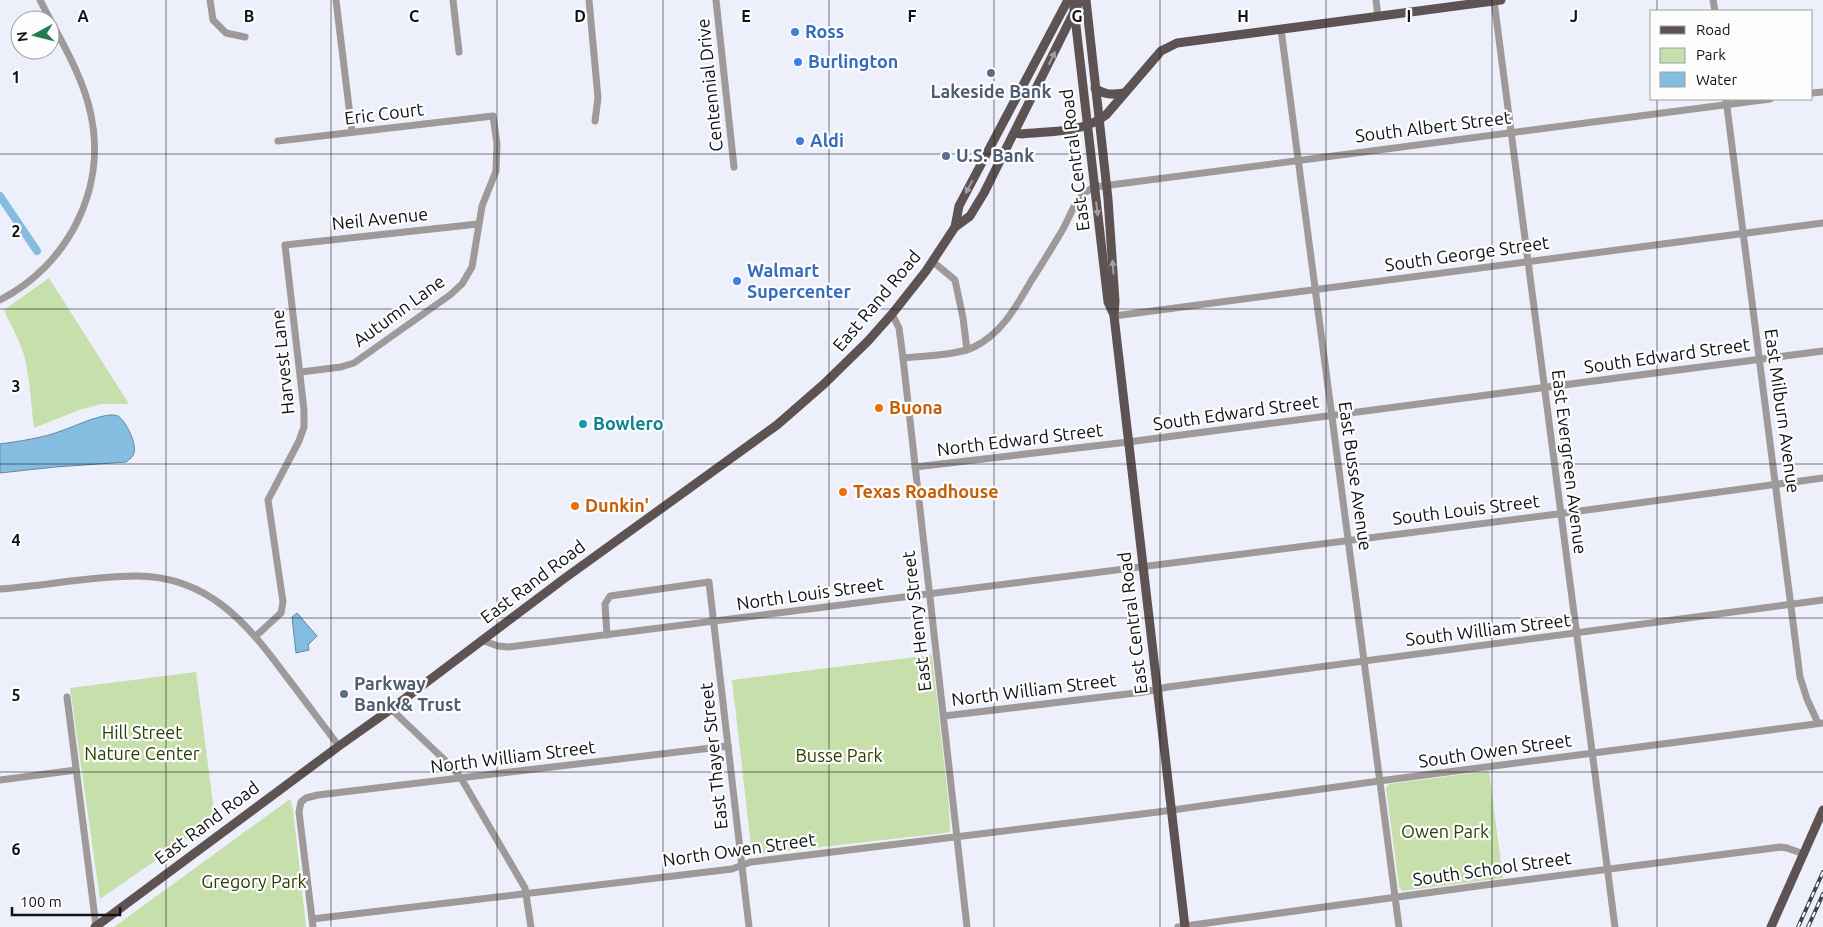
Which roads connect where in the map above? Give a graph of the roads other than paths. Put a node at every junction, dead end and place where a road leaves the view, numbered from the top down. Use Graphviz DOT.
graph roads {
  1 [pos="40,0"];
  2 [pos="210,0"];
  3 [pos="336,0"];
  4 [pos="453,0"];
  5 [pos="589,0"];
  6 [pos="716,0"];
  7 [pos="1068,0"];
  8 [pos="1073,0"];
  9 [pos="1080,0"];
  10 [pos="1086,0"];
  11 [pos="1376,0"];
  12 [pos="1497,0"];
  13 [pos="1074,12"];
  14 [pos="1378,17"];
  15 [pos="1282,29"];
  16 [pos="245,37"];
  17 [pos="459,52"];
  18 [pos="1095,88"];
  19 [pos="1124,93"];
  20 [pos="1755,100"];
  21 [pos="1726,102"];
  22 [pos="493,116"];
  23 [pos="1099,120"];
  24 [pos="595,121"];
  25 [pos="1087,126"];
  26 [pos="352,132"];
  27 [pos="1510,132"];
  28 [pos="1015,133"];
  29 [pos="278,141"];
  30 [pos="1299,160"];
  31 [pos="734,167"];
  32 [pos="1100,187"];
  33 [pos="1823,223"];
  34 [pos="478,224"];
  35 [pos="955,226"];
  36 [pos="1743,233"];
  37 [pos="285,244"];
  38 [pos="932,261"];
  39 [pos="1527,261"];
  40 [pos="1315,290"];
  41 [pos="0,300"];
  42 [pos="892,314"];
  43 [pos="1114,316"];
  44 [pos="967,350"];
  45 [pos="1823,351"];
  46 [pos="903,358"];
  47 [pos="1760,359"];
  48 [pos="301,372"];
  49 [pos="1544,388"];
  50 [pos="1332,415"];
  51 [pos="1128,442"];
  52 [pos="915,467"];
  53 [pos="1823,478"];
  54 [pos="1776,484"];
  55 [pos="1560,513"];
  56 [pos="1349,540"];
  57 [pos="1143,567"];
  58 [pos="0,589"];
  59 [pos="929,593"];
  60 [pos="1823,600"];
  61 [pos="1792,604"];
  62 [pos="714,622"];
  63 [pos="1575,634"];
  64 [pos="607,635"];
  65 [pos="256,636"];
  66 [pos="481,640"];
  67 [pos="1364,661"];
  68 [pos="1157,689"];
  69 [pos="67,697"];
  70 [pos="391,709"];
  71 [pos="944,716"];
  72 [pos="1821,723"];
  73 [pos="339,746"];
  74 [pos="728,746"];
  75 [pos="1591,753"];
  76 [pos="76,770"];
  77 [pos="461,778"];
  78 [pos="0,780"];
  79 [pos="1380,781"];
  80 [pos="1171,810"];
  81 [pos="1823,810"];
  82 [pos="958,837"];
  83 [pos="1804,854"];
  84 [pos="742,866"];
  85 [pos="1607,870"];
  86 [pos="527,894"];
  87 [pos="1395,897"];
  88 [pos="312,923"];
  89 [pos="95,927"];
  90 [pos="531,927"];
  91 [pos="749,927"];
  92 [pos="967,927"];
  93 [pos="1183,927"];
  94 [pos="1399,927"];
  95 [pos="1615,927"];
  96 [pos="1771,927"];
  1 -- 41 [label="street"];
  2 -- 16 [label="street"];
  3 -- 26 [label="street"];
  4 -- 17 [label="street"];
  5 -- 24 [label="street"];
  6 -- 31 [label="street, Centennial Drive"];
  7 -- 35 [label="main road, East Rand Road, one-way"];
  8 -- 13 [label="main road, East Central Road"];
  9 -- 13 [label="main road, East Rand Road"];
  10 -- 18 [label="main road, East Central Road"];
  11 -- 14 [label="street"];
  12 -- 14 [label="main road"];
  12 -- 27 [label="street, East Evergreen Avenue"];
  13 -- 25 [label="main road, East Central Road"];
  28 -- 13 [label="main road, East Rand Road, one-way"];
  14 -- 15 [label="main road"];
  15 -- 19 [label="main road"];
  15 -- 30 [label="street, East Busse Avenue"];
  18 -- 19 [label="main road"];
  18 -- 23 [label="main road, East Central Road"];
  19 -- 23 [label="main road"];
  20 -- 21 [label="street, South Albert Street"];
  21 -- 27 [label="street, South Albert Street"];
  21 -- 36 [label="street, East Milburn Avenue"];
  22 -- 26 [label="street, Eric Court"];
  22 -- 34 [label="street, Autumn Lane"];
  23 -- 25 [label="main road"];
  23 -- 32 [label="main road, East Central Road"];
  25 -- 28 [label="main road"];
  25 -- 32 [label="main road, East Central Road"];
  26 -- 29 [label="street, Eric Court"];
  27 -- 30 [label="street, South Albert Street"];
  27 -- 39 [label="street, East Evergreen Avenue"];
  28 -- 35 [label="main road, East Rand Road"];
  30 -- 32 [label="street, South Albert Street"];
  30 -- 40 [label="street, East Busse Avenue"];
  32 -- 43 [label="main road, East Central Road"];
  32 -- 44 [label="street"];
  33 -- 36 [label="street, South George Street"];
  34 -- 37 [label="street, Neil Avenue"];
  34 -- 48 [label="street, Autumn Lane"];
  35 -- 38 [label="main road, East Rand Road"];
  36 -- 39 [label="street, South George Street"];
  36 -- 47 [label="street, East Milburn Avenue"];
  37 -- 48 [label="street, Harvest Lane"];
  38 -- 42 [label="main road, East Rand Road"];
  38 -- 44 [label="street"];
  39 -- 40 [label="street, South George Street"];
  39 -- 49 [label="street, East Evergreen Avenue"];
  40 -- 43 [label="street, South George Street"];
  40 -- 50 [label="street, East Busse Avenue"];
  42 -- 46 [label="street, East Henry Street"];
  42 -- 66 [label="main road, East Rand Road"];
  43 -- 51 [label="main road, East Central Road"];
  44 -- 46 [label="street"];
  45 -- 47 [label="street, South Edward Street"];
  46 -- 52 [label="street, East Henry Street"];
  47 -- 49 [label="street, South Edward Street"];
  47 -- 54 [label="street, East Milburn Avenue"];
  48 -- 65 [label="street, Harvest Lane"];
  49 -- 50 [label="street, South Edward Street"];
  49 -- 55 [label="street, East Evergreen Avenue"];
  50 -- 51 [label="street, South Edward Street"];
  50 -- 56 [label="street, East Busse Avenue"];
  51 -- 52 [label="street, North Edward Street"];
  51 -- 57 [label="main road, East Central Road"];
  52 -- 59 [label="street, East Henry Street"];
  53 -- 54 [label="street, South Louis Street"];
  54 -- 55 [label="street, South Louis Street"];
  54 -- 61 [label="street, East Milburn Avenue"];
  55 -- 56 [label="street, South Louis Street"];
  55 -- 63 [label="street, East Evergreen Avenue"];
  56 -- 57 [label="street, South Louis Street"];
  56 -- 67 [label="street, East Busse Avenue"];
  57 -- 59 [label="street, North Louis Street"];
  57 -- 68 [label="main road, East Central Road"];
  58 -- 65 [label="street"];
  59 -- 62 [label="street, North Louis Street"];
  59 -- 71 [label="street, East Henry Street"];
  60 -- 61 [label="street, South William Street"];
  61 -- 63 [label="street, South William Street"];
  61 -- 72 [label="street, East Milburn Avenue"];
  62 -- 64 [label="street, North Louis Street"];
  62 -- 64 [label="street, East Thayer Street"];
  62 -- 74 [label="street, East Thayer Street"];
  63 -- 67 [label="street, South William Street"];
  63 -- 75 [label="street, East Evergreen Avenue"];
  64 -- 66 [label="street, North Louis Street"];
  65 -- 73 [label="street"];
  66 -- 70 [label="main road, East Rand Road"];
  67 -- 68 [label="street, South William Street"];
  67 -- 79 [label="street, East Busse Avenue"];
  68 -- 71 [label="street, North William Street"];
  68 -- 80 [label="main road, East Central Road"];
  69 -- 76 [label="street"];
  70 -- 73 [label="main road, East Rand Road"];
  70 -- 77 [label="street"];
  71 -- 82 [label="street, East Henry Street"];
  72 -- 75 [label="street, South Owen Street"];
  73 -- 89 [label="main road, East Rand Road"];
  74 -- 77 [label="street, North William Street"];
  74 -- 84 [label="street, East Thayer Street"];
  75 -- 79 [label="street, South Owen Street"];
  75 -- 85 [label="street, East Evergreen Avenue"];
  76 -- 78 [label="street"];
  76 -- 89 [label="street"];
  77 -- 86 [label="street"];
  77 -- 88 [label="street, North William Street"];
  79 -- 80 [label="street, South Owen Street"];
  79 -- 87 [label="street, East Busse Avenue"];
  80 -- 82 [label="street, North Owen Street"];
  80 -- 93 [label="main road, East Central Road"];
  81 -- 83 [label="main road"];
  82 -- 84 [label="street, North Owen Street"];
  82 -- 92 [label="street, East Henry Street"];
  83 -- 85 [label="street, South School Street"];
  83 -- 96 [label="main road"];
  84 -- 86 [label="street, North Owen Street"];
  84 -- 91 [label="street, East Thayer Street"];
  85 -- 87 [label="street, South School Street"];
  85 -- 95 [label="street, East Evergreen Avenue"];
  86 -- 88 [label="street, North Owen Street"];
  86 -- 90 [label="street"];
  87 -- 93 [label="street, South School Street"];
  87 -- 94 [label="street, East Busse Avenue"];
}
